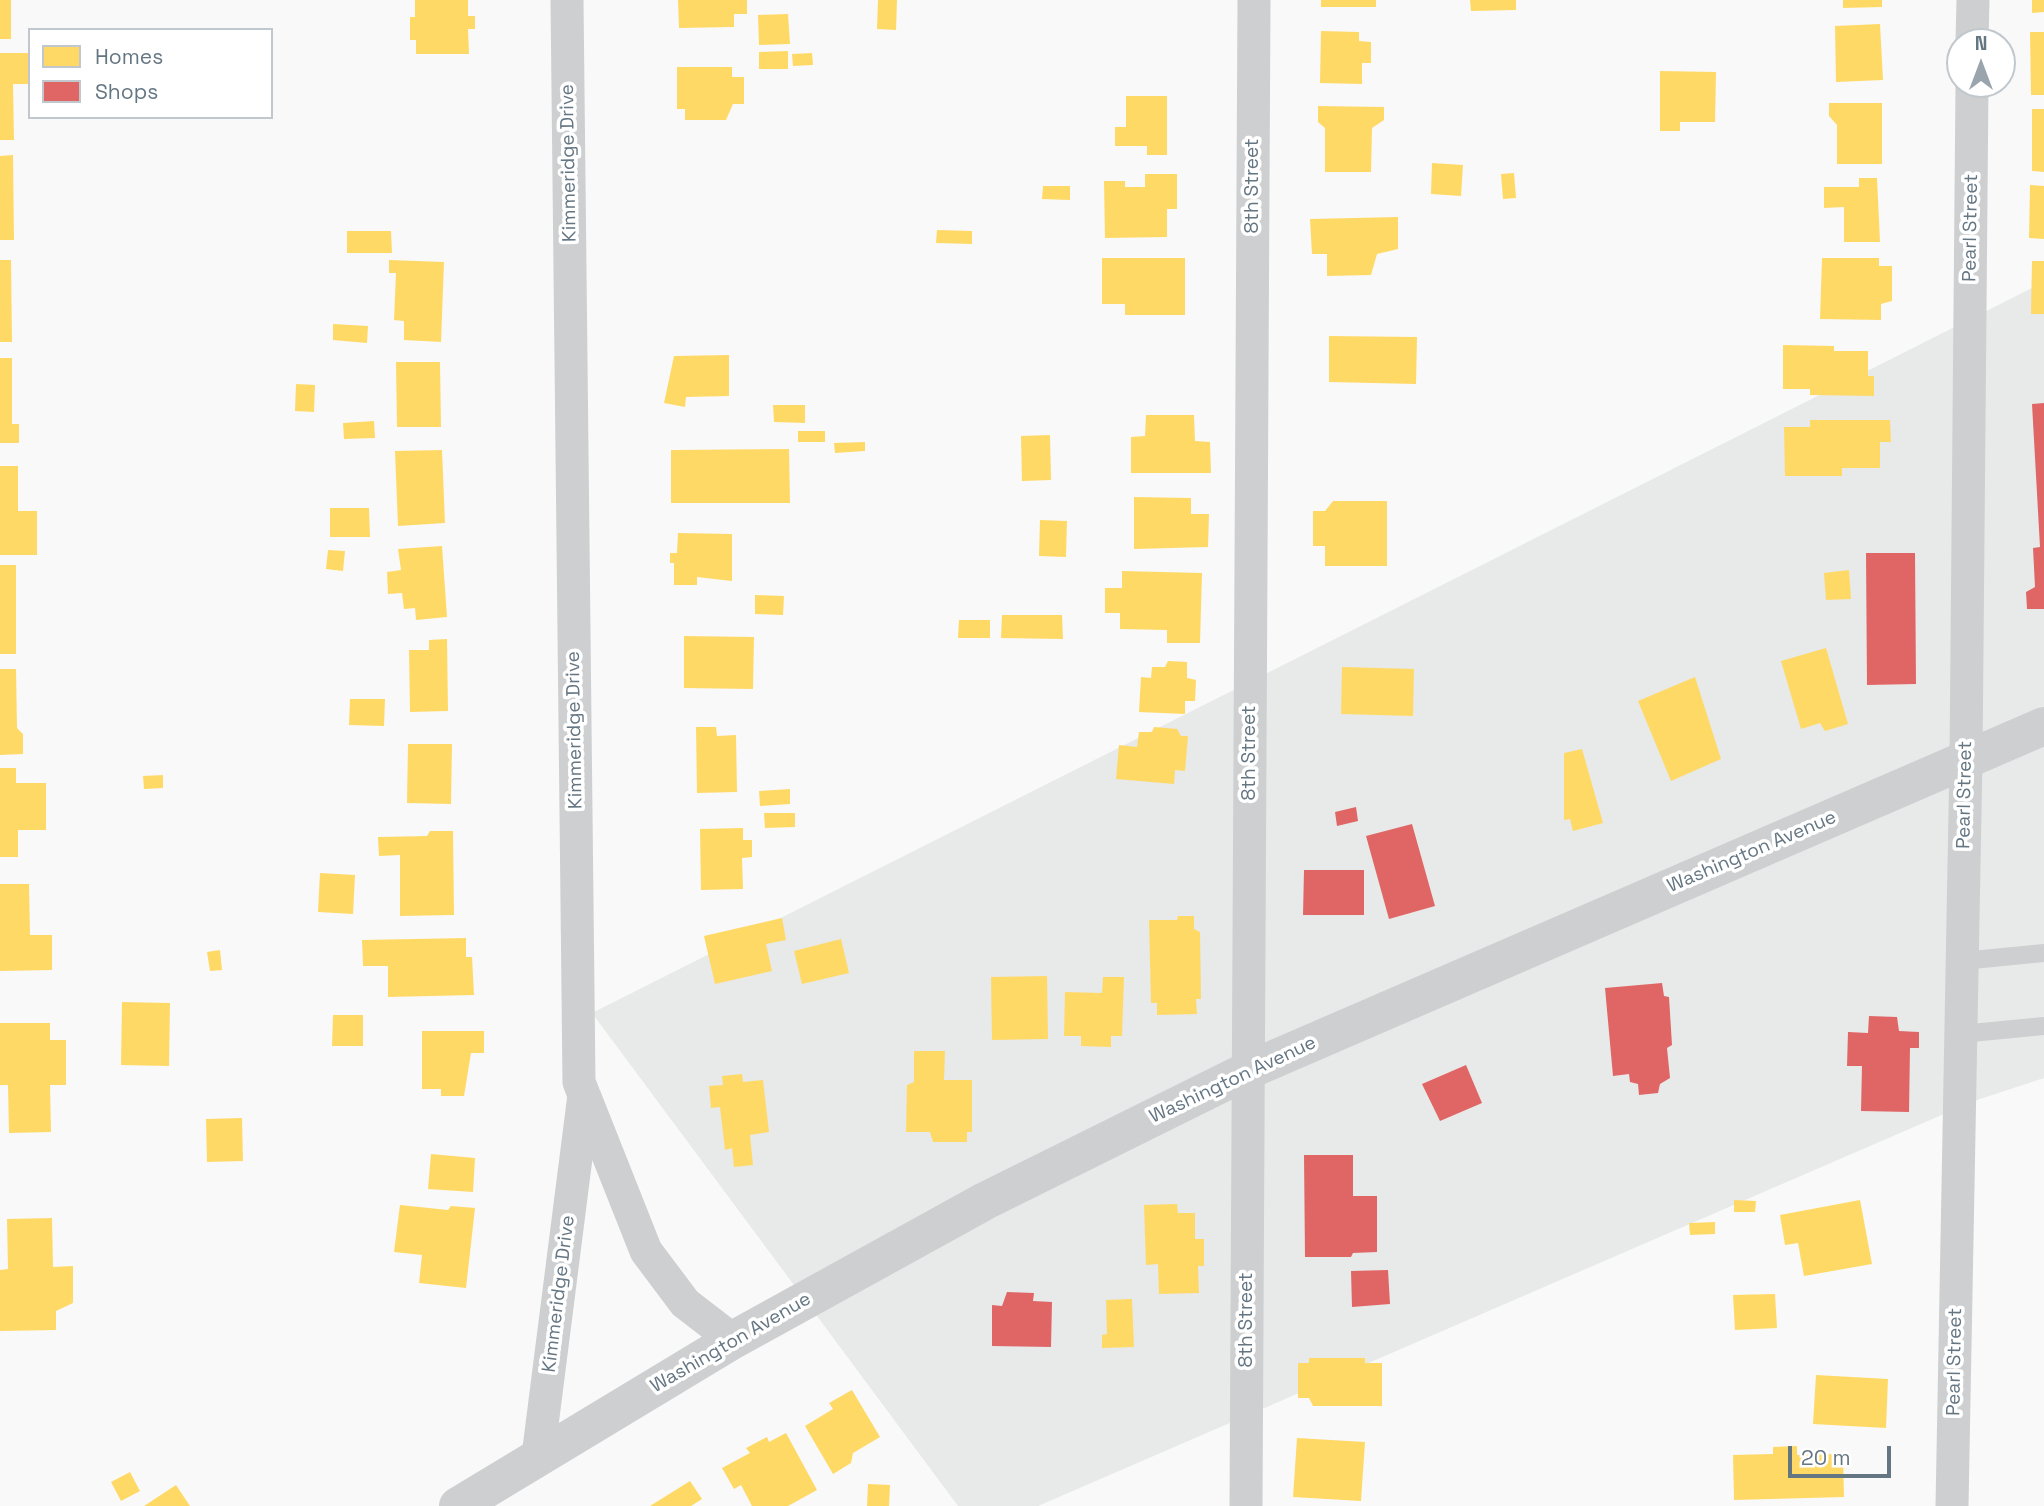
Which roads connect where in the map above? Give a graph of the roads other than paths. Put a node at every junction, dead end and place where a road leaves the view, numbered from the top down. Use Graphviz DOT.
graph roads {
  1 [pos="567,0"];
  2 [pos="1254,0"];
  3 [pos="1973,0"];
  4 [pos="1972,28"];
  5 [pos="1972,98"];
  6 [pos="2044,726"];
  7 [pos="1966,760"];
  8 [pos="2044,953"];
  9 [pos="1962,961"];
  10 [pos="2044,1027"];
  11 [pos="1961,1034"];
  12 [pos="1249,1070"];
  13 [pos="584,1095"];
  14 [pos="733,1340"];
  15 [pos="538,1456"];
  16 [pos="458,1506"];
  17 [pos="1246,1506"];
  18 [pos="1952,1506"];
  1 -- 13 [label="street, Kimmeridge Drive"];
  2 -- 12 [label="street, 8th Street"];
  3 -- 4 [label="street"];
  5 -- 7 [label="street, Pearl Street"];
  6 -- 7 [label="street, Washington Avenue"];
  7 -- 9 [label="street, Pearl Street"];
  7 -- 12 [label="street, Washington Avenue"];
  8 -- 9 [label="lane"];
  9 -- 11 [label="street, Pearl Street"];
  10 -- 11 [label="lane"];
  11 -- 18 [label="street, Pearl Street"];
  12 -- 14 [label="street, Washington Avenue"];
  12 -- 17 [label="street, 8th Street"];
  13 -- 14 [label="street"];
  13 -- 15 [label="street, Kimmeridge Drive"];
  14 -- 15 [label="street, Washington Avenue"];
  15 -- 16 [label="street, Washington Avenue"];
}
